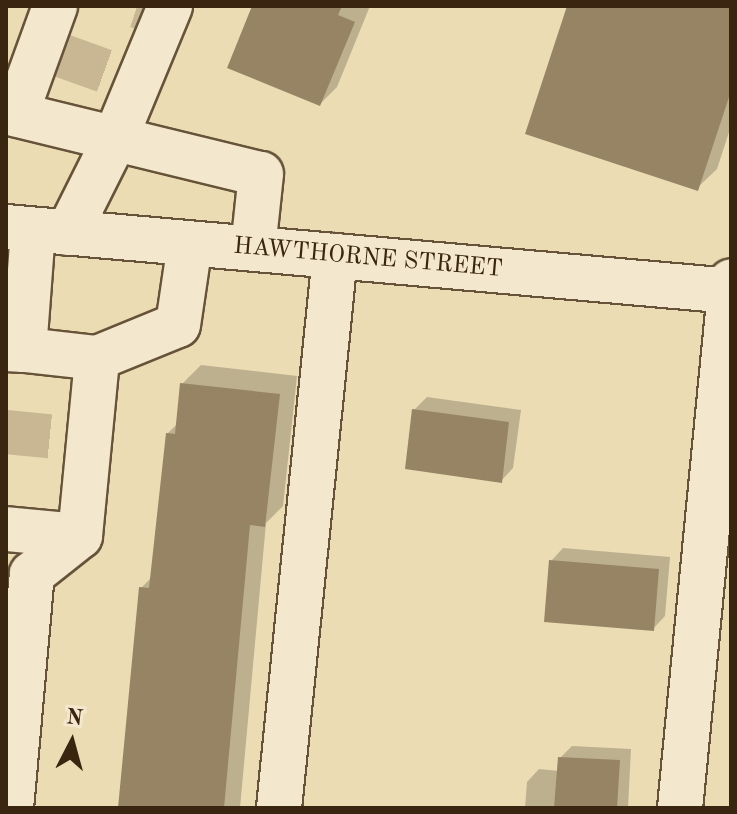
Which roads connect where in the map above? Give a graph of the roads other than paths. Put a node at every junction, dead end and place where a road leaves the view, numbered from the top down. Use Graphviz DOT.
graph roads {
  1 [pos="55,6"];
  2 [pos="161,11"];
  3 [pos="11,113"];
  4 [pos="115,139"];
  5 [pos="36,230"];
  6 [pos="190,244"];
  7 [pos="253,249"];
  8 [pos="335,256"];
  9 [pos="730,288"];
  10 [pos="15,349"];
  11 [pos="97,358"];
  12 [pos="6,529"];
  13 [pos="80,536"];
  14 [pos="11,808"];
  15 [pos="279,808"];
  16 [pos="680,808"];
  1 -- 3 [label="street"];
  2 -- 4 [label="street"];
  3 -- 4 [label="street"];
  4 -- 5 [label="street"];
  4 -- 7 [label="street"];
  5 -- 6 [label="street, HAWTHORNE STREET"];
  5 -- 10 [label="street"];
  6 -- 7 [label="street, HAWTHORNE STREET"];
  6 -- 11 [label="street"];
  7 -- 8 [label="street, HAWTHORNE STREET"];
  8 -- 9 [label="street, HAWTHORNE STREET"];
  8 -- 15 [label="street"];
  9 -- 16 [label="street"];
  10 -- 11 [label="street"];
  11 -- 13 [label="street"];
  12 -- 13 [label="street"];
  13 -- 14 [label="street"];
}
